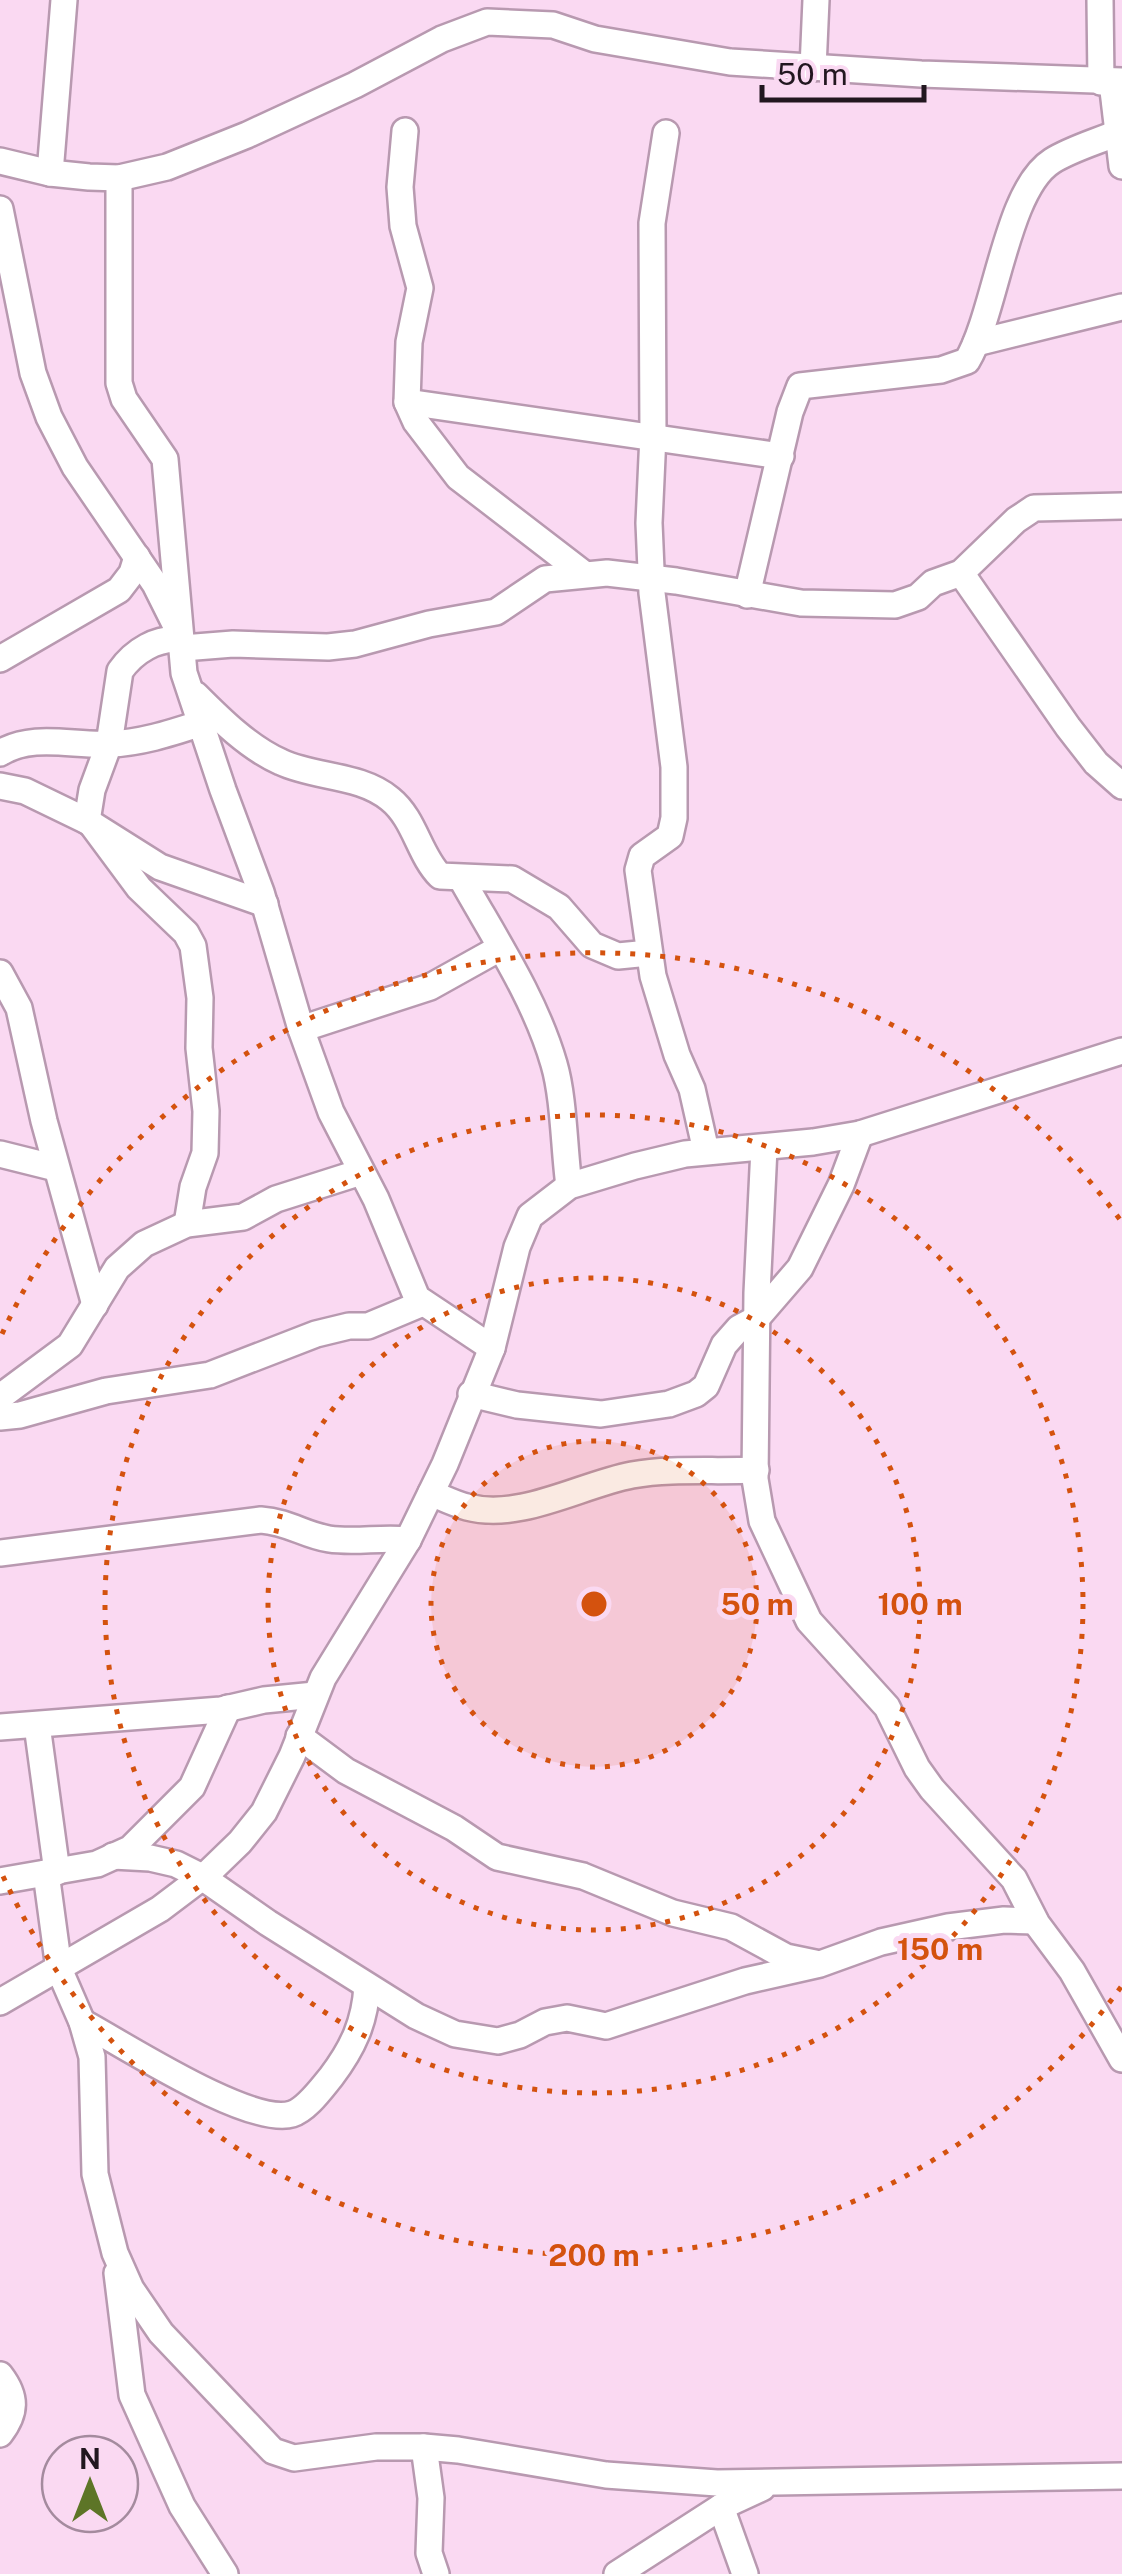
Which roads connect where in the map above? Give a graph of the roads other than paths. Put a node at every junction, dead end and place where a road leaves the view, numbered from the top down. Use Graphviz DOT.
graph roads {
  1 [pos="64,0"];
  2 [pos="816,0"];
  3 [pos="1100,0"];
  4 [pos="813,68"];
  5 [pos="1112,82"];
  6 [pos="405,130"];
  7 [pos="666,133"];
  8 [pos="1117,134"];
  9 [pos="0,161"];
  10 [pos="1122,166"];
  11 [pos="50,174"];
  12 [pos="119,178"];
  13 [pos="0,209"];
  14 [pos="1122,307"];
  15 [pos="976,343"];
  16 [pos="407,402"];
  17 [pos="653,435"];
  18 [pos="781,456"];
  19 [pos="1122,506"];
  20 [pos="137,558"];
  21 [pos="961,573"];
  22 [pos="584,574"];
  23 [pos="652,578"];
  24 [pos="748,594"];
  25 [pos="181,639"];
  26 [pos="0,659"];
  27 [pos="189,688"];
  28 [pos="202,724"];
  29 [pos="108,744"];
  30 [pos="0,753"];
  31 [pos="0,786"];
  32 [pos="1122,786"];
  33 [pos="90,824"];
  34 [pos="461,878"];
  35 [pos="265,904"];
  36 [pos="500,948"];
  37 [pos="649,952"];
  38 [pos="0,972"];
  39 [pos="301,1028"];
  40 [pos="1122,1051"];
  41 [pos="860,1134"];
  42 [pos="764,1148"];
  43 [pos="706,1152"];
  44 [pos="0,1154"];
  45 [pos="56,1168"];
  46 [pos="361,1172"];
  47 [pos="569,1186"];
  48 [pos="187,1224"];
  49 [pos="94,1304"];
  50 [pos="423,1304"];
  51 [pos="756,1319"];
  52 [pos="492,1348"];
  53 [pos="471,1394"];
  54 [pos="0,1397"];
  55 [pos="0,1417"];
  56 [pos="756,1470"];
  57 [pos="431,1493"];
  58 [pos="408,1540"];
  59 [pos="0,1553"];
  60 [pos="315,1695"];
  61 [pos="228,1708"];
  62 [pos="37,1724"];
  63 [pos="0,1727"];
  64 [pos="299,1736"];
  65 [pos="113,1856"];
  66 [pos="52,1872"];
  67 [pos="202,1876"];
  68 [pos="0,1882"];
  69 [pos="1035,1921"];
  70 [pos="820,1964"];
  71 [pos="59,1969"];
  72 [pos="367,1986"];
  73 [pos="0,2002"];
  74 [pos="82,2022"];
  75 [pos="1122,2059"];
  76 [pos="115,2253"];
  77 [pos="0,2376"];
  78 [pos="0,2434"];
  79 [pos="424,2447"];
  80 [pos="1122,2476"];
  81 [pos="780,2480"];
  82 [pos="721,2507"];
  83 [pos="225,2574"];
  84 [pos="436,2574"];
  85 [pos="617,2574"];
  86 [pos="745,2574"];
  1 -- 11 [label="street"];
  2 -- 4 [label="street"];
  3 -- 5 [label="street"];
  4 -- 5 [label="street"];
  4 -- 12 [label="street"];
  5 -- 8 [label="street"];
  6 -- 16 [label="street"];
  7 -- 17 [label="street"];
  8 -- 10 [label="street"];
  8 -- 15 [label="street"];
  9 -- 11 [label="street"];
  11 -- 12 [label="street"];
  12 -- 25 [label="street"];
  13 -- 20 [label="street"];
  14 -- 15 [label="street"];
  15 -- 18 [label="street"];
  16 -- 17 [label="street"];
  16 -- 22 [label="street"];
  17 -- 18 [label="street"];
  17 -- 23 [label="street"];
  18 -- 24 [label="street"];
  19 -- 21 [label="street"];
  20 -- 25 [label="street"];
  20 -- 26 [label="street"];
  21 -- 24 [label="street"];
  21 -- 32 [label="street"];
  22 -- 23 [label="street"];
  22 -- 25 [label="street"];
  23 -- 24 [label="street"];
  23 -- 37 [label="street"];
  25 -- 27 [label="street"];
  25 -- 29 [label="street"];
  27 -- 28 [label="street"];
  27 -- 34 [label="street"];
  28 -- 29 [label="street"];
  28 -- 35 [label="street"];
  29 -- 30 [label="street"];
  29 -- 33 [label="street"];
  31 -- 33 [label="street"];
  33 -- 35 [label="street"];
  33 -- 48 [label="street"];
  34 -- 36 [label="street"];
  34 -- 37 [label="street"];
  35 -- 39 [label="street"];
  36 -- 39 [label="street"];
  36 -- 47 [label="street"];
  37 -- 43 [label="street"];
  38 -- 45 [label="street"];
  39 -- 46 [label="street"];
  40 -- 41 [label="street"];
  41 -- 42 [label="street"];
  41 -- 51 [label="street"];
  42 -- 43 [label="street"];
  42 -- 51 [label="street"];
  43 -- 47 [label="street"];
  44 -- 45 [label="street"];
  45 -- 49 [label="street"];
  46 -- 48 [label="street"];
  46 -- 50 [label="street"];
  47 -- 52 [label="street"];
  48 -- 49 [label="street"];
  49 -- 54 [label="street"];
  50 -- 52 [label="street"];
  50 -- 55 [label="street"];
  51 -- 53 [label="street"];
  51 -- 56 [label="street"];
  52 -- 53 [label="street"];
  53 -- 57 [label="street"];
  56 -- 57 [label="street"];
  56 -- 69 [label="street"];
  57 -- 58 [label="street"];
  58 -- 59 [label="street"];
  58 -- 60 [label="street"];
  60 -- 61 [label="street"];
  60 -- 64 [label="street"];
  61 -- 62 [label="street"];
  61 -- 65 [label="street"];
  62 -- 63 [label="street"];
  62 -- 66 [label="street"];
  64 -- 67 [label="street"];
  64 -- 70 [label="street"];
  65 -- 66 [label="street"];
  65 -- 67 [label="street"];
  66 -- 68 [label="street"];
  66 -- 71 [label="street"];
  67 -- 71 [label="street"];
  67 -- 72 [label="street"];
  69 -- 70 [label="street"];
  69 -- 75 [label="street"];
  70 -- 72 [label="street"];
  71 -- 73 [label="street"];
  71 -- 74 [label="street"];
  72 -- 74 [label="street"];
  74 -- 76 [label="street"];
  76 -- 79 [label="street"];
  76 -- 83 [label="street"];
  77 -- 78 [label="street"];
  79 -- 81 [label="street"];
  79 -- 84 [label="street"];
  80 -- 81 [label="street"];
  81 -- 82 [label="street"];
  82 -- 85 [label="street"];
  82 -- 86 [label="street"];
}
